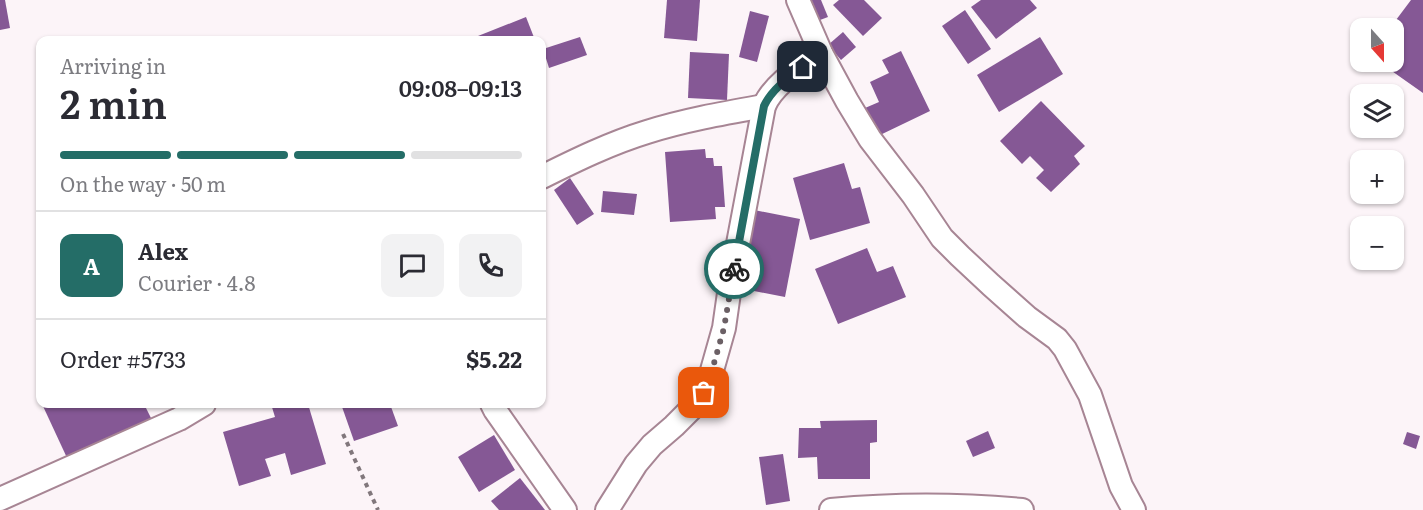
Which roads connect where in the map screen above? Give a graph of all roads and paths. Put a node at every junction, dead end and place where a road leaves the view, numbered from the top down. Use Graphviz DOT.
graph roads {
  1 [pos="798,0"];
  2 [pos="821,52"];
  3 [pos="764,106"];
  4 [pos="546,175"];
  5 [pos="197,408"];
  6 [pos="494,408"];
  7 [pos="343,434"];
  8 [pos="0,499"];
  9 [pos="940,507"];
  10 [pos="378,510"];
  11 [pos="565,510"];
  12 [pos="608,510"];
  13 [pos="831,510"];
  14 [pos="1022,510"];
  15 [pos="1134,510"];
  1 -- 2 [label="street"];
  2 -- 3 [label="street"];
  2 -- 15 [label="street"];
  3 -- 4 [label="street"];
  3 -- 12 [label="street"];
  5 -- 8 [label="street"];
  6 -- 11 [label="street"];
  7 -- 10 [label="path"];
  9 -- 13 [label="street"];
  9 -- 14 [label="street"];
}
